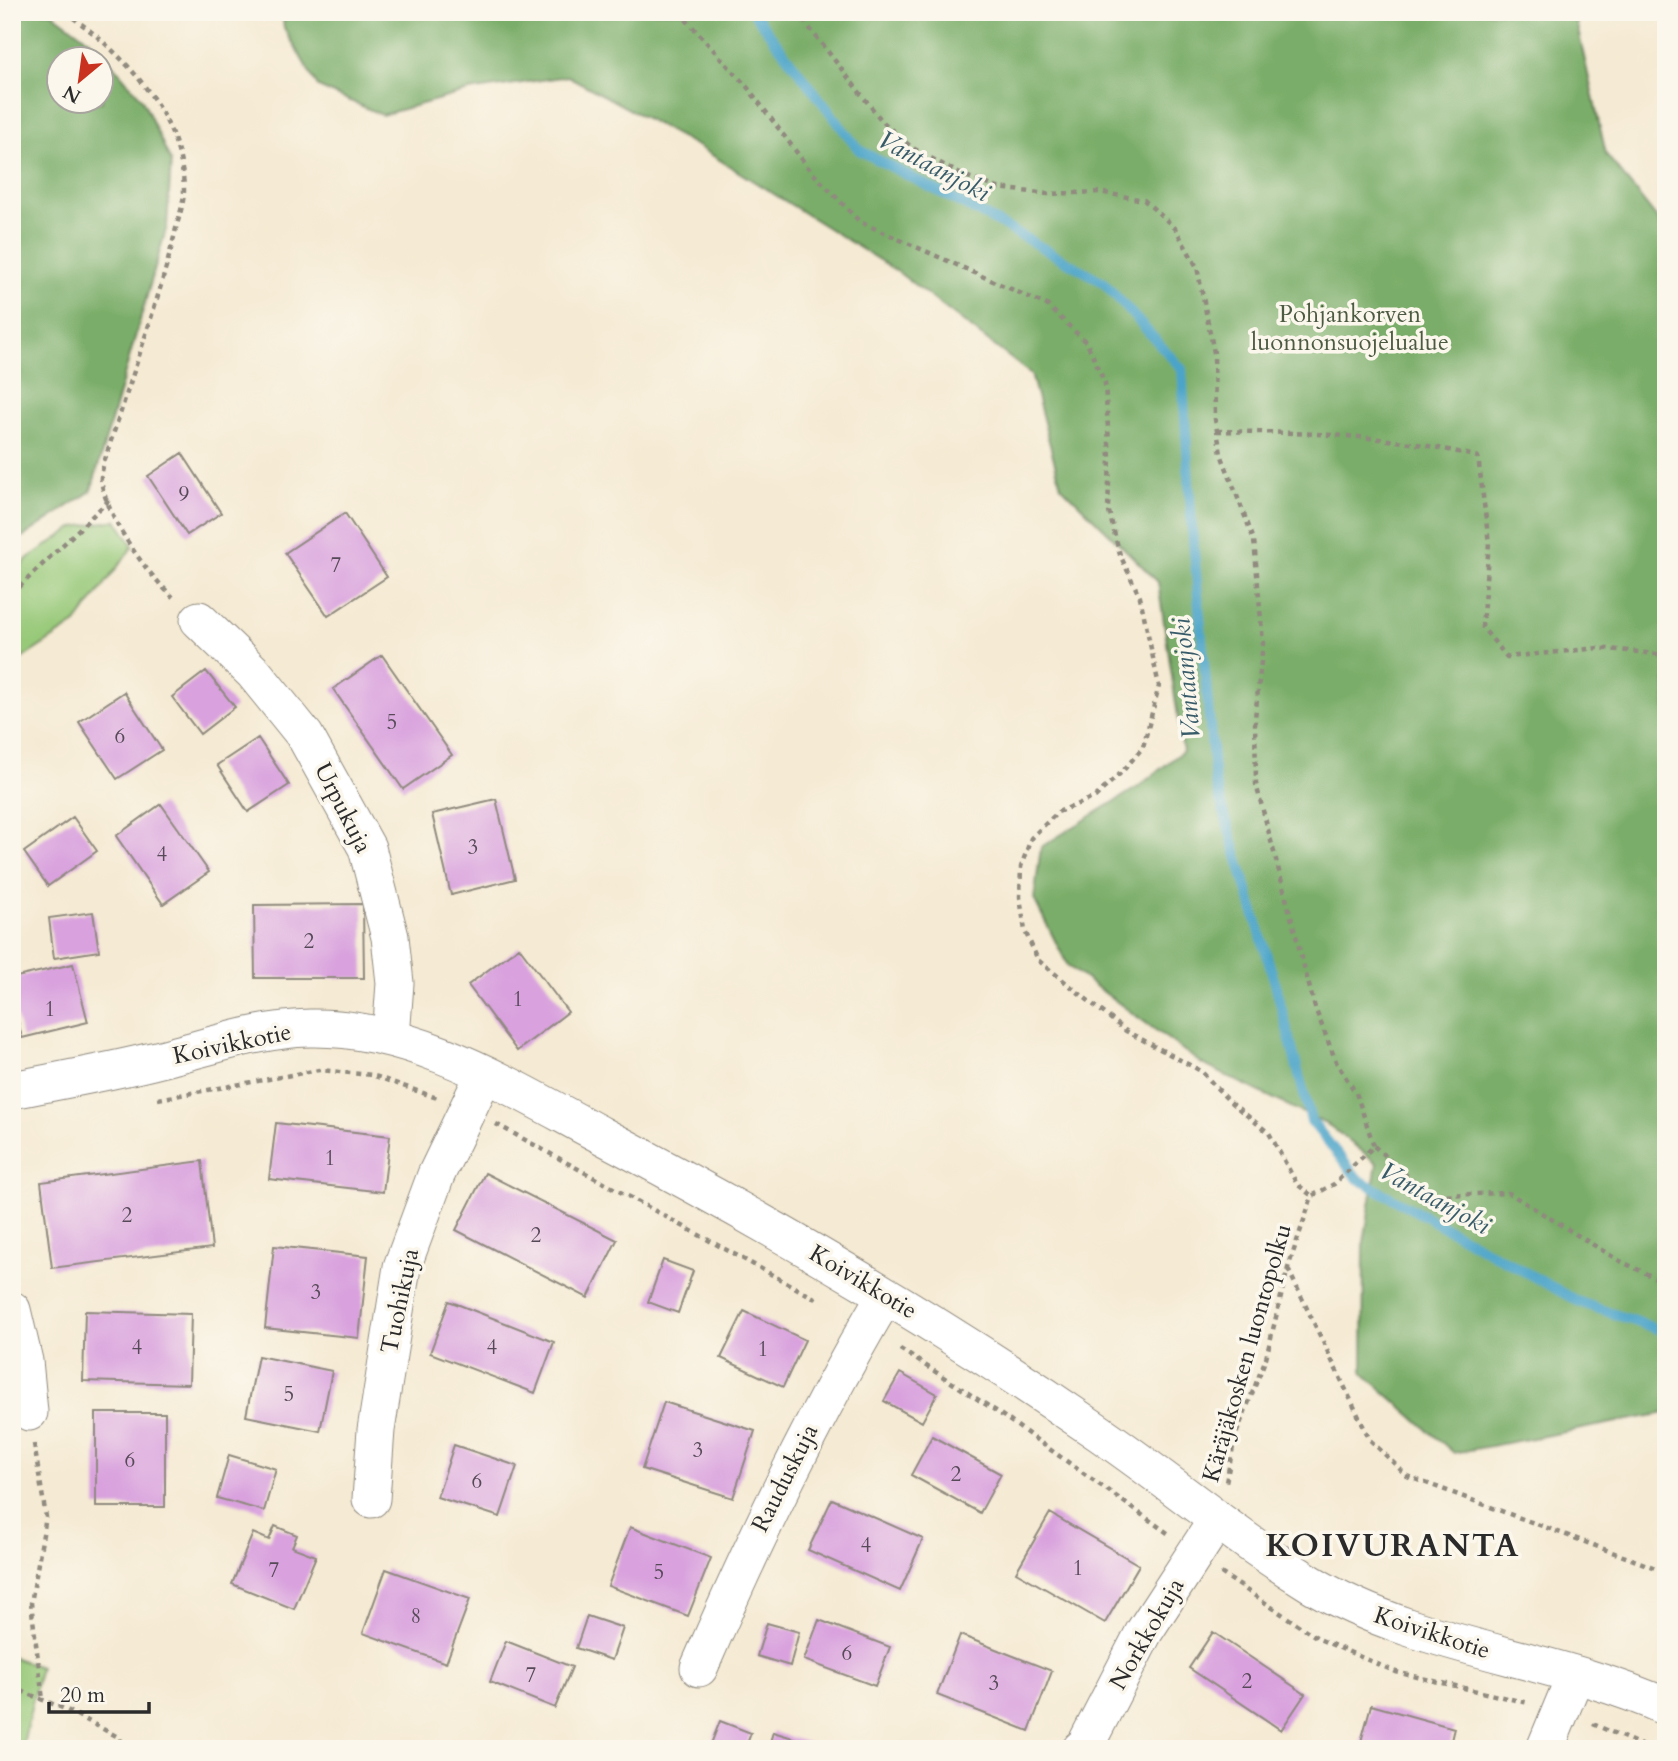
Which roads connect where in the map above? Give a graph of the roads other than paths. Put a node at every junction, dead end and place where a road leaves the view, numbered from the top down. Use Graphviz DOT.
graph roads {
  1 [pos="199,620"];
  2 [pos="391,1038"];
  3 [pos="484,1076"];
  4 [pos="12,1090"];
  5 [pos="885,1296"];
  6 [pos="12,1310"];
  7 [pos="29,1412"];
  8 [pos="371,1499"];
  9 [pos="1217,1520"];
  10 [pos="699,1668"];
  11 [pos="1575,1676"];
  12 [pos="1666,1707"];
  13 [pos="1081,1749"];
  14 [pos="1545,1749"];
  1 -- 2 [label="street, Urpukuja"];
  2 -- 3 [label="street, Koivikkotie"];
  2 -- 4 [label="street, Koivikkotie"];
  3 -- 5 [label="street, Koivikkotie"];
  3 -- 8 [label="street, Tuohikuja"];
  5 -- 9 [label="street, Koivikkotie"];
  5 -- 10 [label="street, Rauduskuja"];
  6 -- 7 [label="street"];
  9 -- 11 [label="street, Koivikkotie"];
  9 -- 13 [label="street, Norkkokuja"];
  11 -- 12 [label="street, Koivikkotie"];
  11 -- 14 [label="street"];
}
